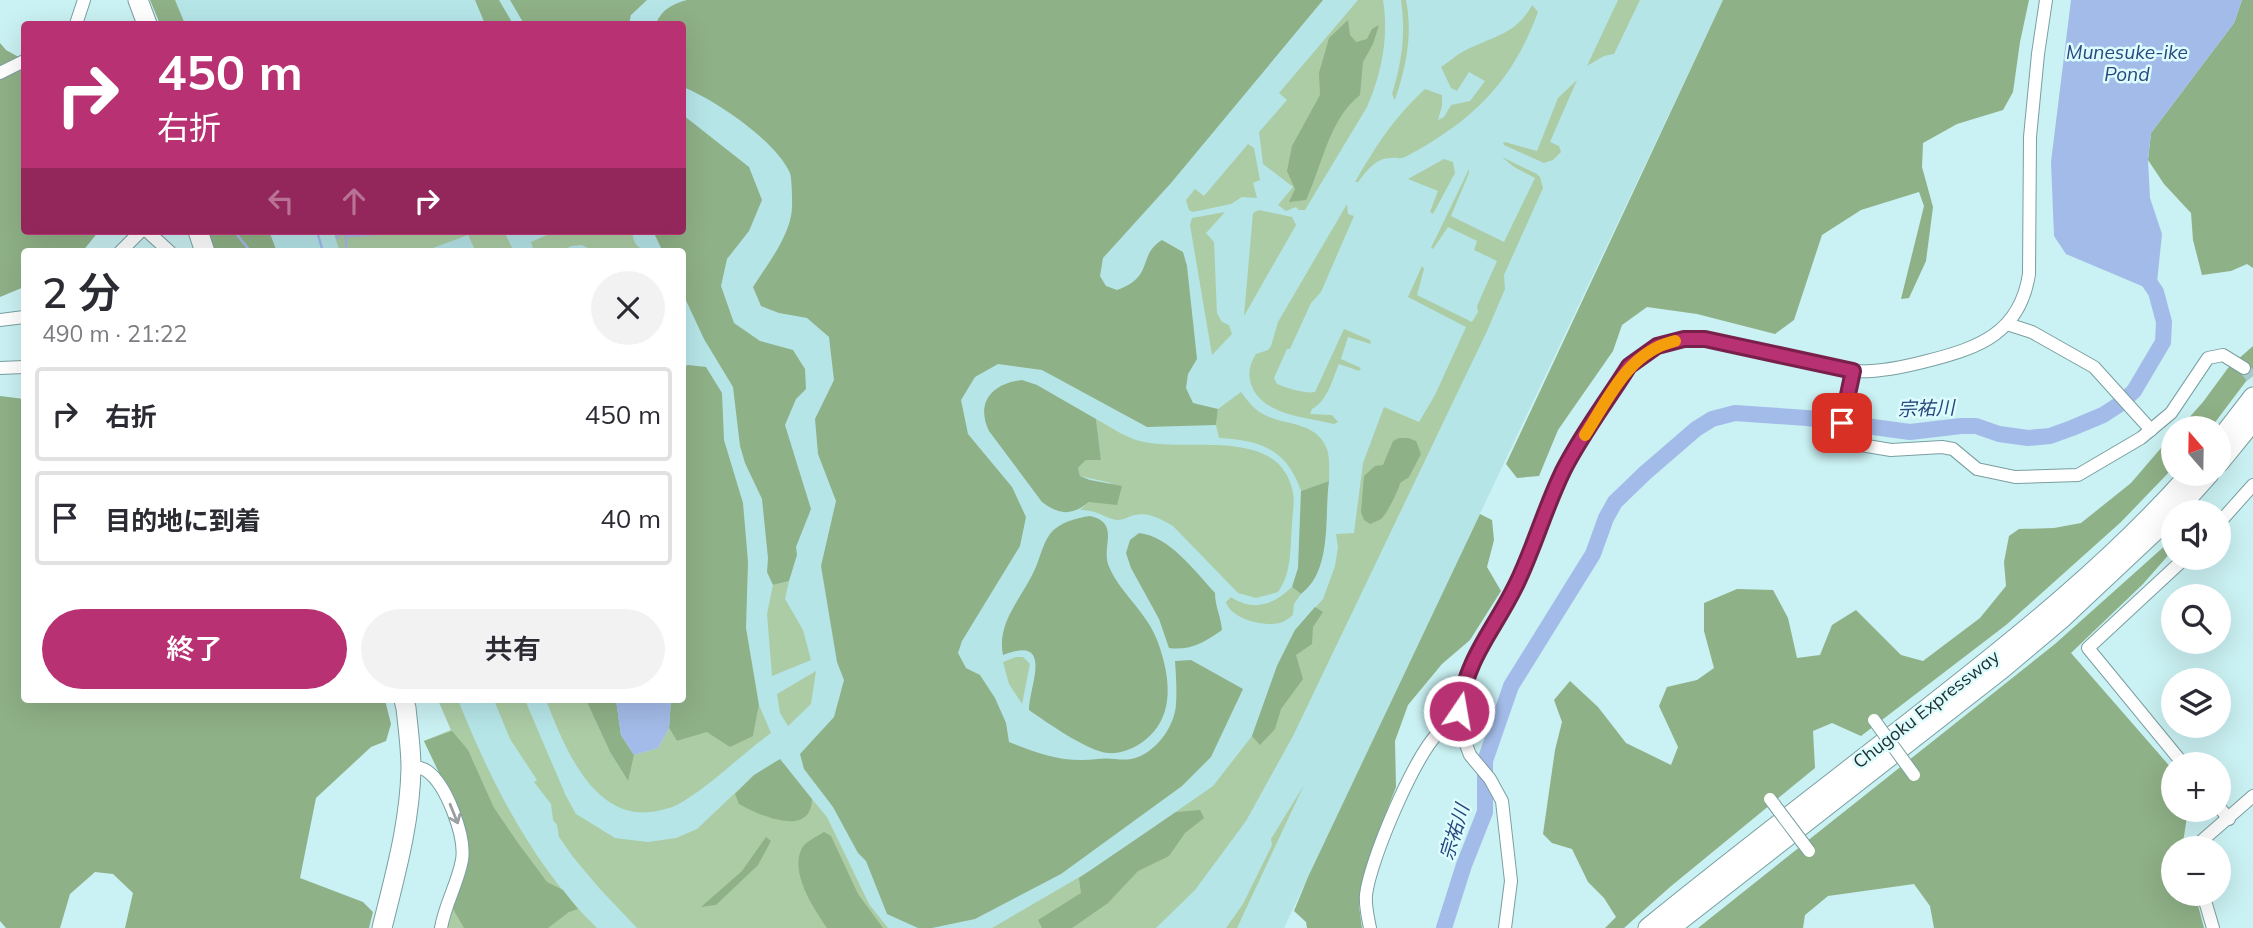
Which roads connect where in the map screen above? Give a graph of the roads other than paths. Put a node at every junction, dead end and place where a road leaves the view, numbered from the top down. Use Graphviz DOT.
graph roads {
  1 [pos="84,0"];
  2 [pos="138,0"];
  3 [pos="2046,0"];
  4 [pos="77,21"];
  5 [pos="146,21"];
  6 [pos="21,62"];
  7 [pos="0,73"];
  8 [pos="137,235"];
  9 [pos="151,235"];
  10 [pos="124,248"];
  11 [pos="166,248"];
  12 [pos="21,317"];
  13 [pos="0,320"];
  14 [pos="2007,324"];
  15 [pos="21,368"];
  16 [pos="2244,368"];
  17 [pos="0,369"];
  18 [pos="1853,371"];
  19 [pos="2253,397"];
  20 [pos="2253,421"];
  21 [pos="2231,425"];
  22 [pos="2151,430"];
  23 [pos="2231,448"];
  24 [pos="2253,485"];
  25 [pos="2178,486"];
  26 [pos="2198,486"];
  27 [pos="2186,500"];
  28 [pos="2231,510"];
  29 [pos="2161,525"];
  30 [pos="2172,570"];
  31 [pos="405,703"];
  32 [pos="1874,720"];
  33 [pos="1459,726"];
  34 [pos="2173,752"];
  35 [pos="411,766"];
  36 [pos="1914,775"];
  37 [pos="2253,796"];
  38 [pos="1770,799"];
  39 [pos="2231,817"];
  40 [pos="2225,822"];
  41 [pos="2208,836"];
  42 [pos="1810,851"];
  43 [pos="2207,906"];
  44 [pos="382,928"];
  45 [pos="441,928"];
  46 [pos="1370,928"];
  47 [pos="1505,928"];
  48 [pos="1648,928"];
  49 [pos="1670,928"];
  50 [pos="2213,928"];
  1 -- 4 [label="street"];
  2 -- 5 [label="highway"];
  3 -- 14 [label="street"];
  6 -- 7 [label="street"];
  8 -- 10 [label="street"];
  9 -- 11 [label="street"];
  12 -- 13 [label="street"];
  14 -- 18 [label="street"];
  14 -- 22 [label="street"];
  15 -- 17 [label="street"];
  16 -- 22 [label="street"];
  18 -- 22 [label="street"];
  18 -- 33 [label="street"];
  19 -- 21 [label="highway"];
  20 -- 23 [label="highway"];
  24 -- 28 [label="street"];
  25 -- 48 [label="highway, Chugoku Expressway"];
  26 -- 27 [label="highway, Chugoku Expressway"];
  29 -- 49 [label="highway, Chugoku Expressway"];
  30 -- 34 [label="street"];
  31 -- 35 [label="highway"];
  32 -- 36 [label="street, bridge"];
  33 -- 46 [label="street"];
  33 -- 47 [label="street"];
  35 -- 44 [label="highway"];
  35 -- 45 [label="street, one-way"];
  37 -- 39 [label="street"];
  38 -- 42 [label="street, bridge"];
  40 -- 41 [label="street"];
  43 -- 50 [label="street"];
}
